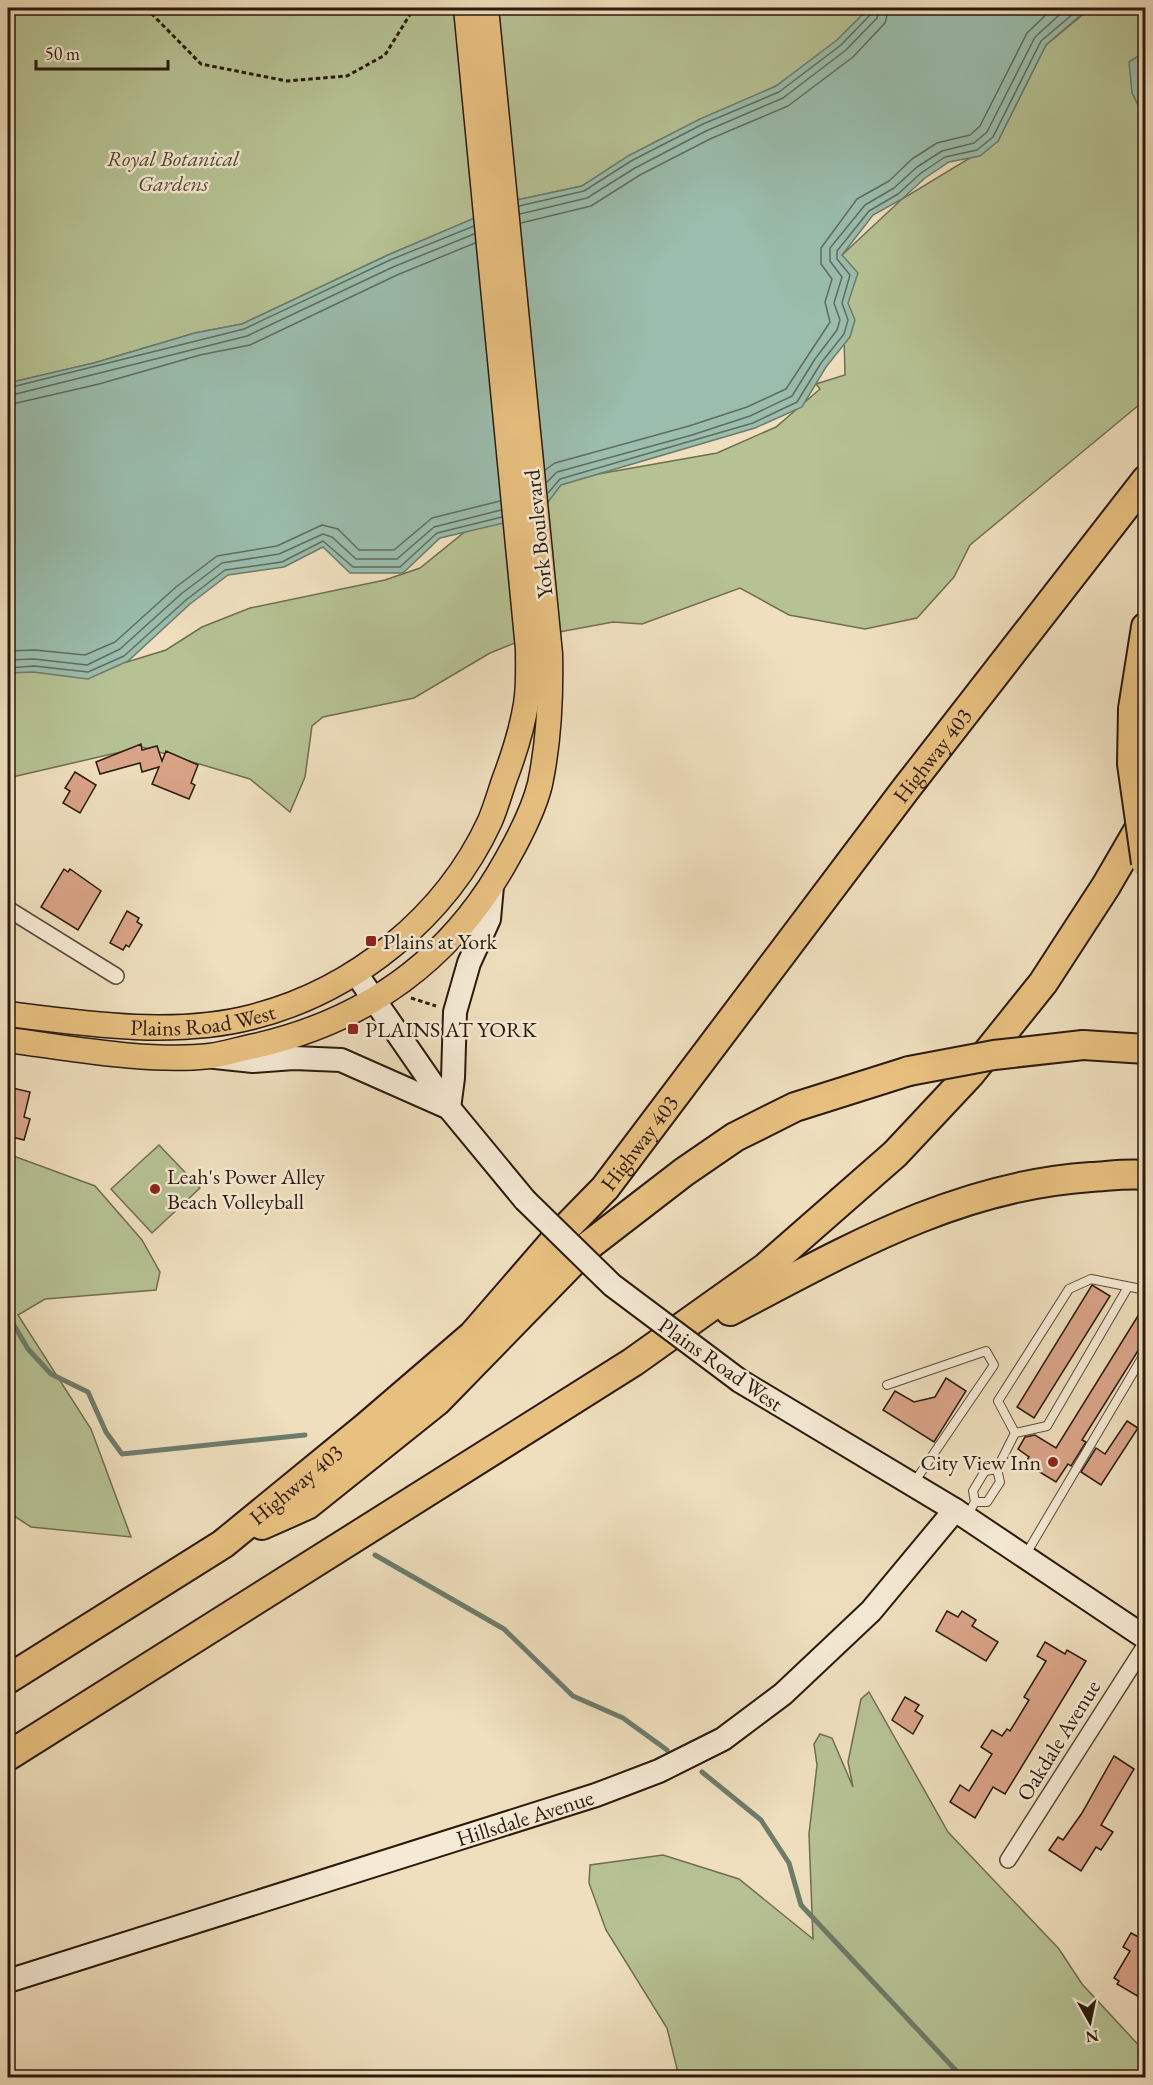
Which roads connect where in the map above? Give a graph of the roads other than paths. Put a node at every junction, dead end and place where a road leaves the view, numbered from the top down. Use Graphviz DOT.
graph roads {
  1 [pos="466,8"];
  2 [pos="486,8"];
  3 [pos="484,88"];
  4 [pos="1146,480"];
  5 [pos="1146,627"];
  6 [pos="539,651"];
  7 [pos="1146,817"];
  8 [pos="1146,863"];
  9 [pos="492,886"];
  10 [pos="8,909"];
  11 [pos="355,972"];
  12 [pos="116,976"];
  13 [pos="375,1001"];
  14 [pos="8,1014"];
  15 [pos="8,1040"];
  16 [pos="1146,1049"];
  17 [pos="210,1056"];
  18 [pos="449,1108"];
  19 [pos="1146,1175"];
  20 [pos="1128,1287"];
  21 [pos="1146,1290"];
  22 [pos="1146,1351"];
  23 [pos="633,1362"];
  24 [pos="887,1385"];
  25 [pos="1015,1433"];
  26 [pos="997,1469"];
  27 [pos="912,1485"];
  28 [pos="965,1510"];
  29 [pos="223,1544"];
  30 [pos="1025,1557"];
  31 [pos="1146,1638"];
  32 [pos="1146,1644"];
  33 [pos="8,1679"];
  34 [pos="8,1756"];
  35 [pos="1008,1860"];
  36 [pos="8,1981"];
  1 -- 3 [label="main road, York Boulevard"];
  2 -- 3 [label="main road, York Boulevard"];
  3 -- 6 [label="main road, York Boulevard"];
  4 -- 29 [label="highway, Highway 403"];
  5 -- 8 [label="highway, bridge"];
  6 -- 9 [label="main road, York Boulevard"];
  6 -- 11 [label="main road, York Boulevard"];
  7 -- 23 [label="highway"];
  9 -- 13 [label="main road, York Boulevard"];
  9 -- 18 [label="main road"];
  10 -- 12 [label="street"];
  11 -- 13 [label="main road, Plains Road West"];
  11 -- 14 [label="main road, Plains Road West"];
  13 -- 17 [label="main road, Plains Road West"];
  13 -- 18 [label="main road, Plains Road West"];
  15 -- 17 [label="main road, Plains Road West"];
  16 -- 29 [label="highway, bridge"];
  17 -- 18 [label="main road"];
  18 -- 27 [label="main road, Plains Road West, bridge"];
  19 -- 23 [label="highway"];
  20 -- 21 [label="lane"];
  20 -- 25 [label="lane"];
  20 -- 25 [label="lane"];
  22 -- 30 [label="lane"];
  23 -- 34 [label="highway"];
  24 -- 27 [label="lane"];
  25 -- 26 [label="lane"];
  26 -- 28 [label="lane"];
  26 -- 28 [label="lane"];
  27 -- 28 [label="main road, Plains Road West"];
  28 -- 30 [label="main road, Plains Road West"];
  28 -- 36 [label="main road, Hillsdale Avenue"];
  29 -- 33 [label="highway, Highway 403"];
  30 -- 31 [label="main road, Plains Road West"];
  32 -- 35 [label="street, Oakdale Avenue"];
}
